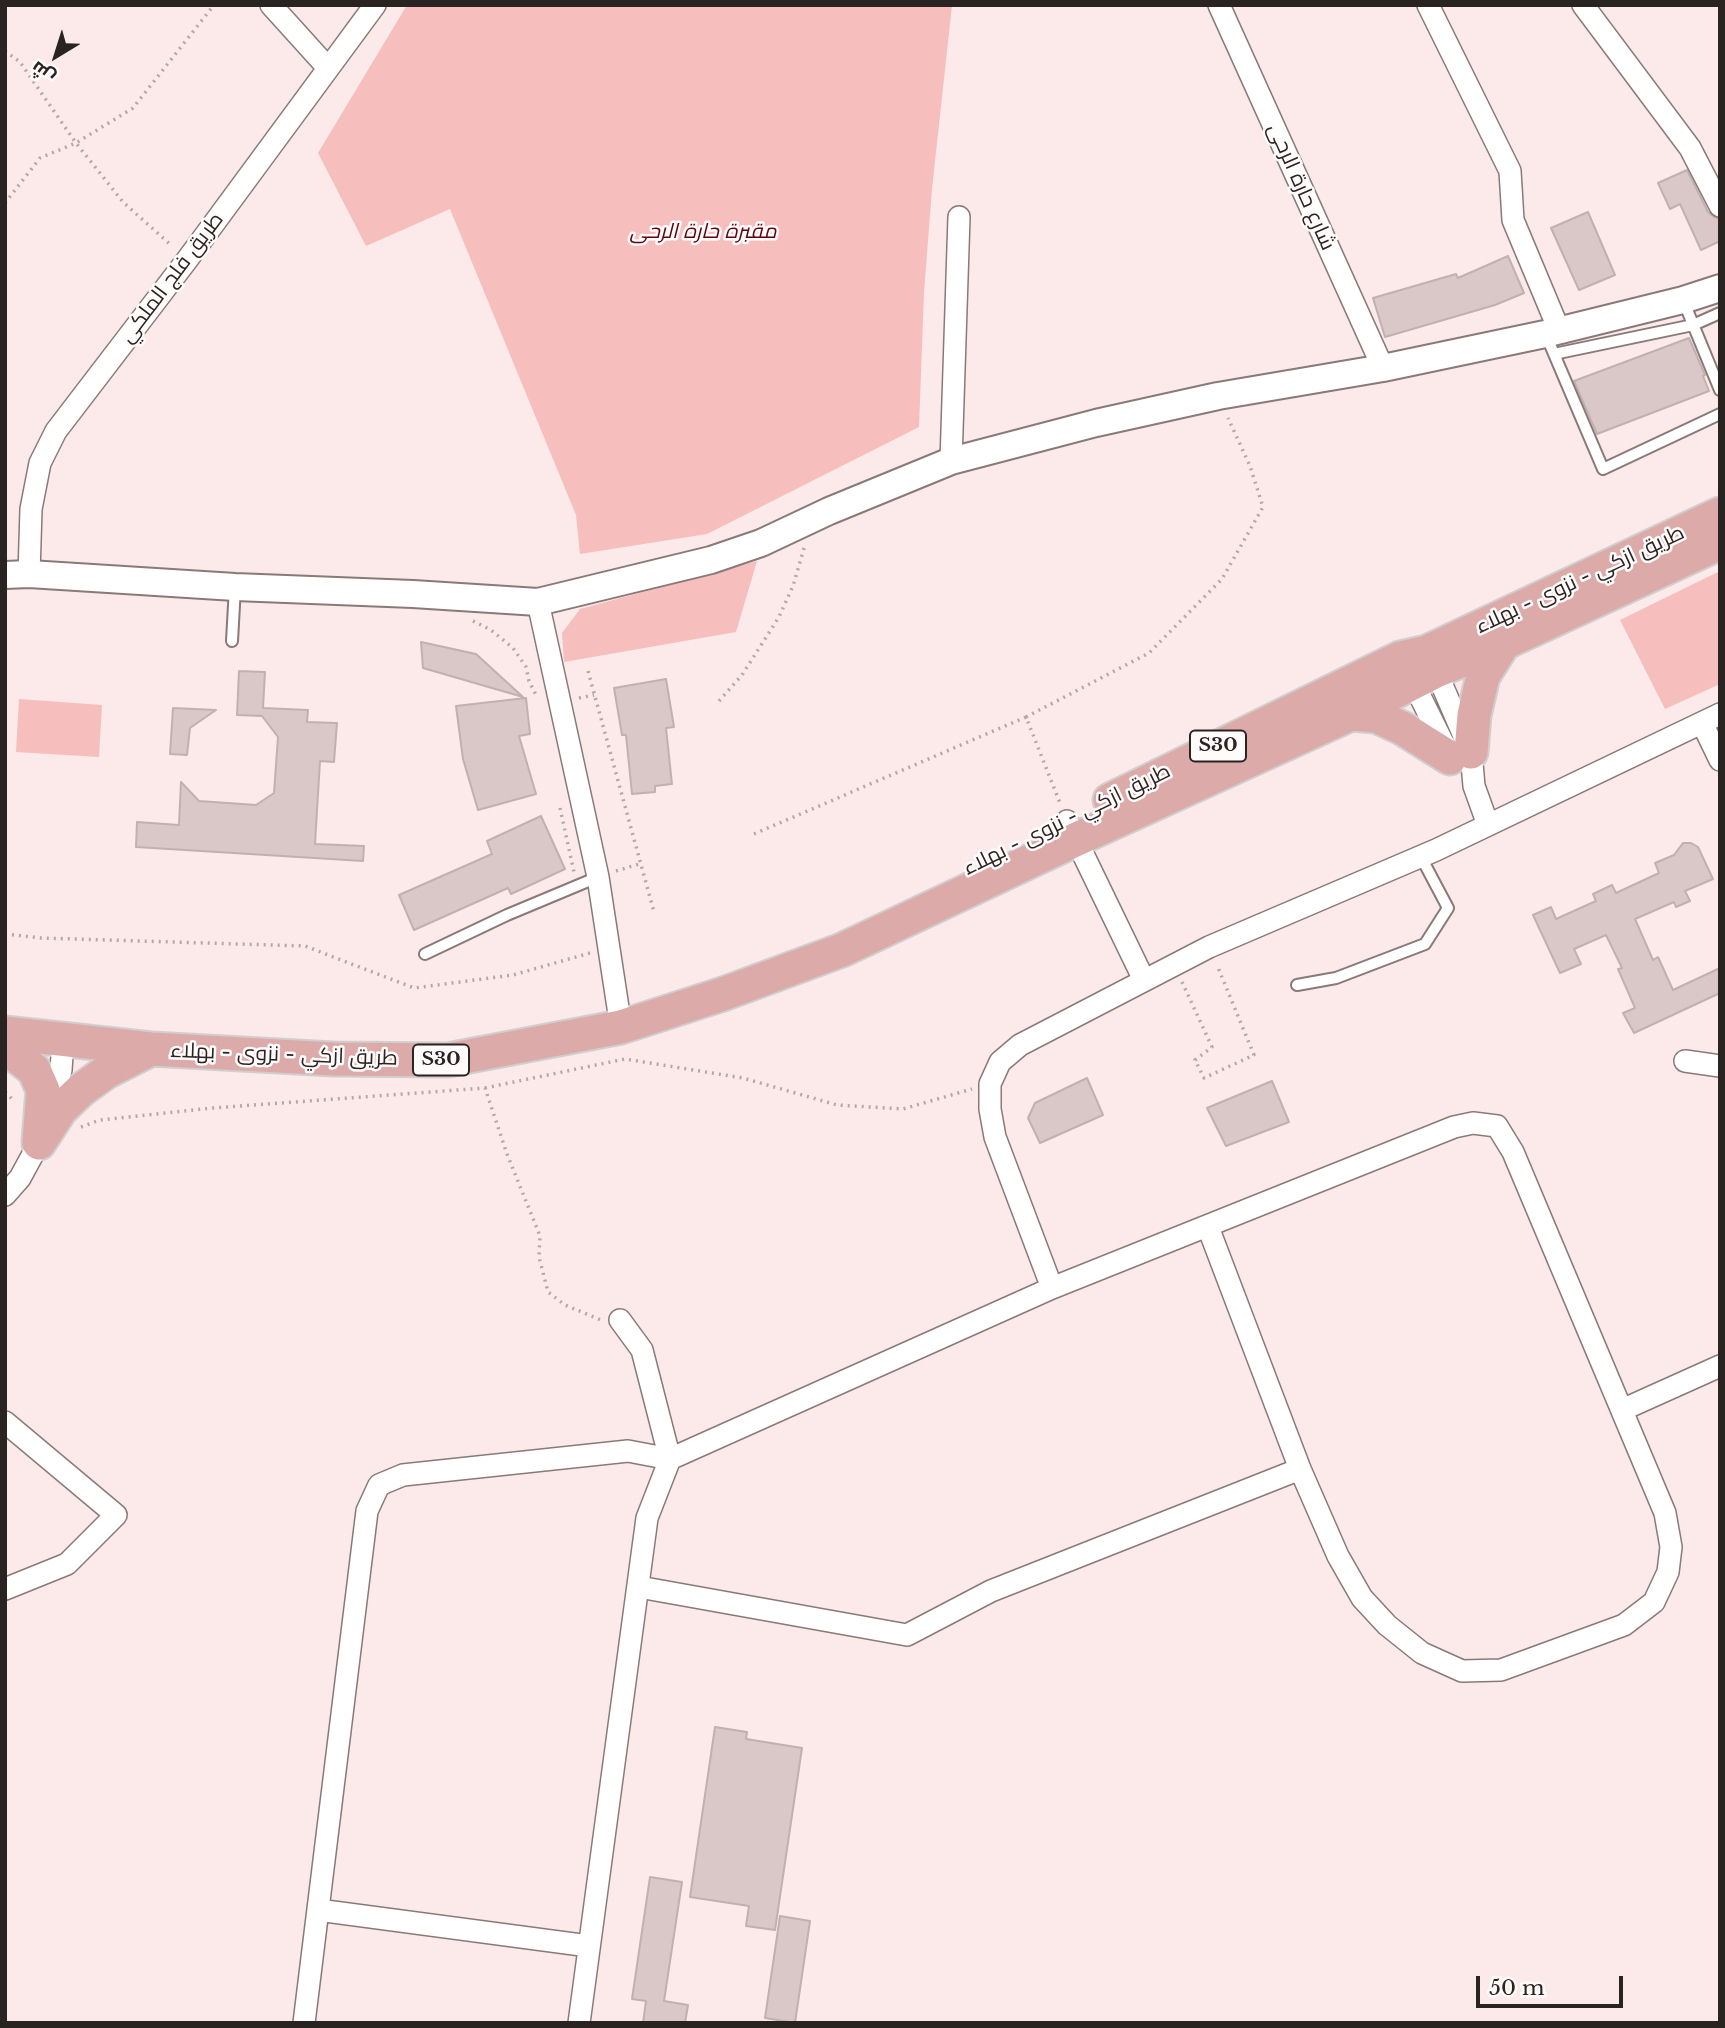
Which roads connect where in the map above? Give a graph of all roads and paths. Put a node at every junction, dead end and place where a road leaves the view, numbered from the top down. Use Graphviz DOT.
graph roads {
  1 [pos="214,5"];
  2 [pos="271,5"];
  3 [pos="375,5"];
  4 [pos="1219,5"];
  5 [pos="1428,5"];
  6 [pos="1583,5"];
  7 [pos="5,51"];
  8 [pos="328,68"];
  9 [pos="76,142"];
  10 [pos="5,203"];
  11 [pos="1720,206"];
  12 [pos="960,217"];
  13 [pos="187,260"];
  14 [pos="1720,288"];
  15 [pos="1683,300"];
  16 [pos="1720,313"];
  17 [pos="1693,325"];
  18 [pos="1553,339"];
  19 [pos="1383,368"];
  20 [pos="1720,390"];
  21 [pos="1218,396"];
  22 [pos="1720,414"];
  23 [pos="951,461"];
  24 [pos="1720,514"];
  25 [pos="810,520"];
  26 [pos="1720,543"];
  27 [pos="17,575"];
  28 [pos="235,587"];
  29 [pos="538,601"];
  30 [pos="466,618"];
  31 [pos="232,641"];
  32 [pos="1504,643"];
  33 [pos="1419,666"];
  34 [pos="588,671"];
  35 [pos="538,700"];
  36 [pos="719,701"];
  37 [pos="1351,714"];
  38 [pos="1026,717"];
  39 [pos="1711,719"];
  40 [pos="1460,755"];
  41 [pos="1720,760"];
  42 [pos="560,807"];
  43 [pos="1488,825"];
  44 [pos="1072,830"];
  45 [pos="754,834"];
  46 [pos="1422,857"];
  47 [pos="598,877"];
  48 [pos="576,885"];
  49 [pos="654,912"];
  50 [pos="5,934"];
  51 [pos="1209,947"];
  52 [pos="425,954"];
  53 [pos="581,954"];
  54 [pos="1175,966"];
  55 [pos="1144,980"];
  56 [pos="1297,985"];
  57 [pos="621,1027"];
  58 [pos="5,1033"];
  59 [pos="63,1041"];
  60 [pos="5,1047"];
  61 [pos="151,1049"];
  62 [pos="1685,1061"];
  63 [pos="1720,1066"];
  64 [pos="989,1084"];
  65 [pos="485,1088"];
  66 [pos="76,1129"];
  67 [pos="39,1143"];
  68 [pos="5,1195"];
  69 [pos="1208,1227"];
  70 [pos="1052,1288"];
  71 [pos="620,1320"];
  72 [pos="1720,1366"];
  73 [pos="1622,1410"];
  74 [pos="5,1422"];
  75 [pos="670,1459"];
  76 [pos="1300,1469"];
  77 [pos="639,1587"];
  78 [pos="5,1589"];
  79 [pos="318,1910"];
  80 [pos="589,1946"];
  81 [pos="304,2023"];
  82 [pos="579,2023"];
  1 -- 9 [label="path"];
  2 -- 8 [label="street"];
  3 -- 8 [label="street, طريق فلج الملكي"];
  4 -- 19 [label="street, شارع حارة الرحى"];
  5 -- 18 [label="street"];
  6 -- 11 [label="street"];
  7 -- 9 [label="path"];
  8 -- 13 [label="street, طريق فلج الملكي"];
  9 -- 10 [label="path"];
  9 -- 13 [label="path"];
  12 -- 23 [label="street"];
  13 -- 27 [label="street, طريق فلج الملكي"];
  14 -- 15 [label="street"];
  15 -- 17 [label="lane"];
  15 -- 18 [label="street"];
  16 -- 17 [label="lane"];
  17 -- 18 [label="lane"];
  17 -- 20 [label="lane"];
  18 -- 19 [label="street"];
  18 -- 22 [label="lane"];
  19 -- 21 [label="street"];
  21 -- 23 [label="street"];
  21 -- 38 [label="path"];
  23 -- 25 [label="street"];
  24 -- 33 [label="main road, طريق ازكي - نزوى - بهلاء / S30"];
  25 -- 29 [label="street"];
  25 -- 36 [label="path"];
  26 -- 32 [label="main road, طريق ازكي - نزوى - بهلاء / S30"];
  27 -- 28 [label="street"];
  28 -- 29 [label="street"];
  28 -- 31 [label="lane"];
  29 -- 47 [label="street"];
  30 -- 35 [label="path"];
  32 -- 33 [label="main road, طريق ازكي - نزوى - بهلاء / S30"];
  32 -- 40 [label="main road"];
  33 -- 37 [label="main road, طريق ازكي - نزوى - بهلاء / S30"];
  33 -- 40 [label="street"];
  33 -- 44 [label="main road, طريق ازكي - نزوى - بهلاء / S30"];
  34 -- 49 [label="path"];
  37 -- 40 [label="main road"];
  37 -- 44 [label="main road, طريق ازكي - نزوى - بهلاء / S30"];
  38 -- 44 [label="path"];
  38 -- 45 [label="path"];
  39 -- 41 [label="street"];
  39 -- 43 [label="street"];
  40 -- 43 [label="street"];
  42 -- 48 [label="path"];
  43 -- 46 [label="street"];
  44 -- 55 [label="street"];
  44 -- 57 [label="main road, طريق ازكي - نزوى - بهلاء / S30"];
  46 -- 51 [label="street"];
  46 -- 56 [label="lane"];
  47 -- 48 [label="lane"];
  47 -- 57 [label="street"];
  48 -- 52 [label="lane"];
  50 -- 53 [label="path"];
  51 -- 54 [label="street"];
  51 -- 54 [label="path"];
  54 -- 55 [label="street"];
  55 -- 64 [label="street"];
  57 -- 61 [label="main road, طريق ازكي - نزوى - بهلاء / S30"];
  58 -- 59 [label="main road, طريق ازكي - نزوى - بهلاء / S30"];
  59 -- 61 [label="main road, طريق ازكي - نزوى - بهلاء / S30"];
  59 -- 67 [label="street"];
  60 -- 67 [label="main road"];
  61 -- 67 [label="main road"];
  62 -- 63 [label="street"];
  64 -- 65 [label="path"];
  64 -- 70 [label="street"];
  65 -- 66 [label="path"];
  65 -- 71 [label="path"];
  67 -- 68 [label="street"];
  69 -- 70 [label="street"];
  69 -- 73 [label="street"];
  69 -- 76 [label="street"];
  70 -- 75 [label="street"];
  71 -- 75 [label="street"];
  72 -- 73 [label="street"];
  73 -- 76 [label="street"];
  74 -- 78 [label="street"];
  75 -- 77 [label="street"];
  75 -- 79 [label="street"];
  76 -- 77 [label="street"];
  77 -- 80 [label="street"];
  79 -- 80 [label="street"];
  79 -- 81 [label="street"];
  80 -- 82 [label="street"];
}
